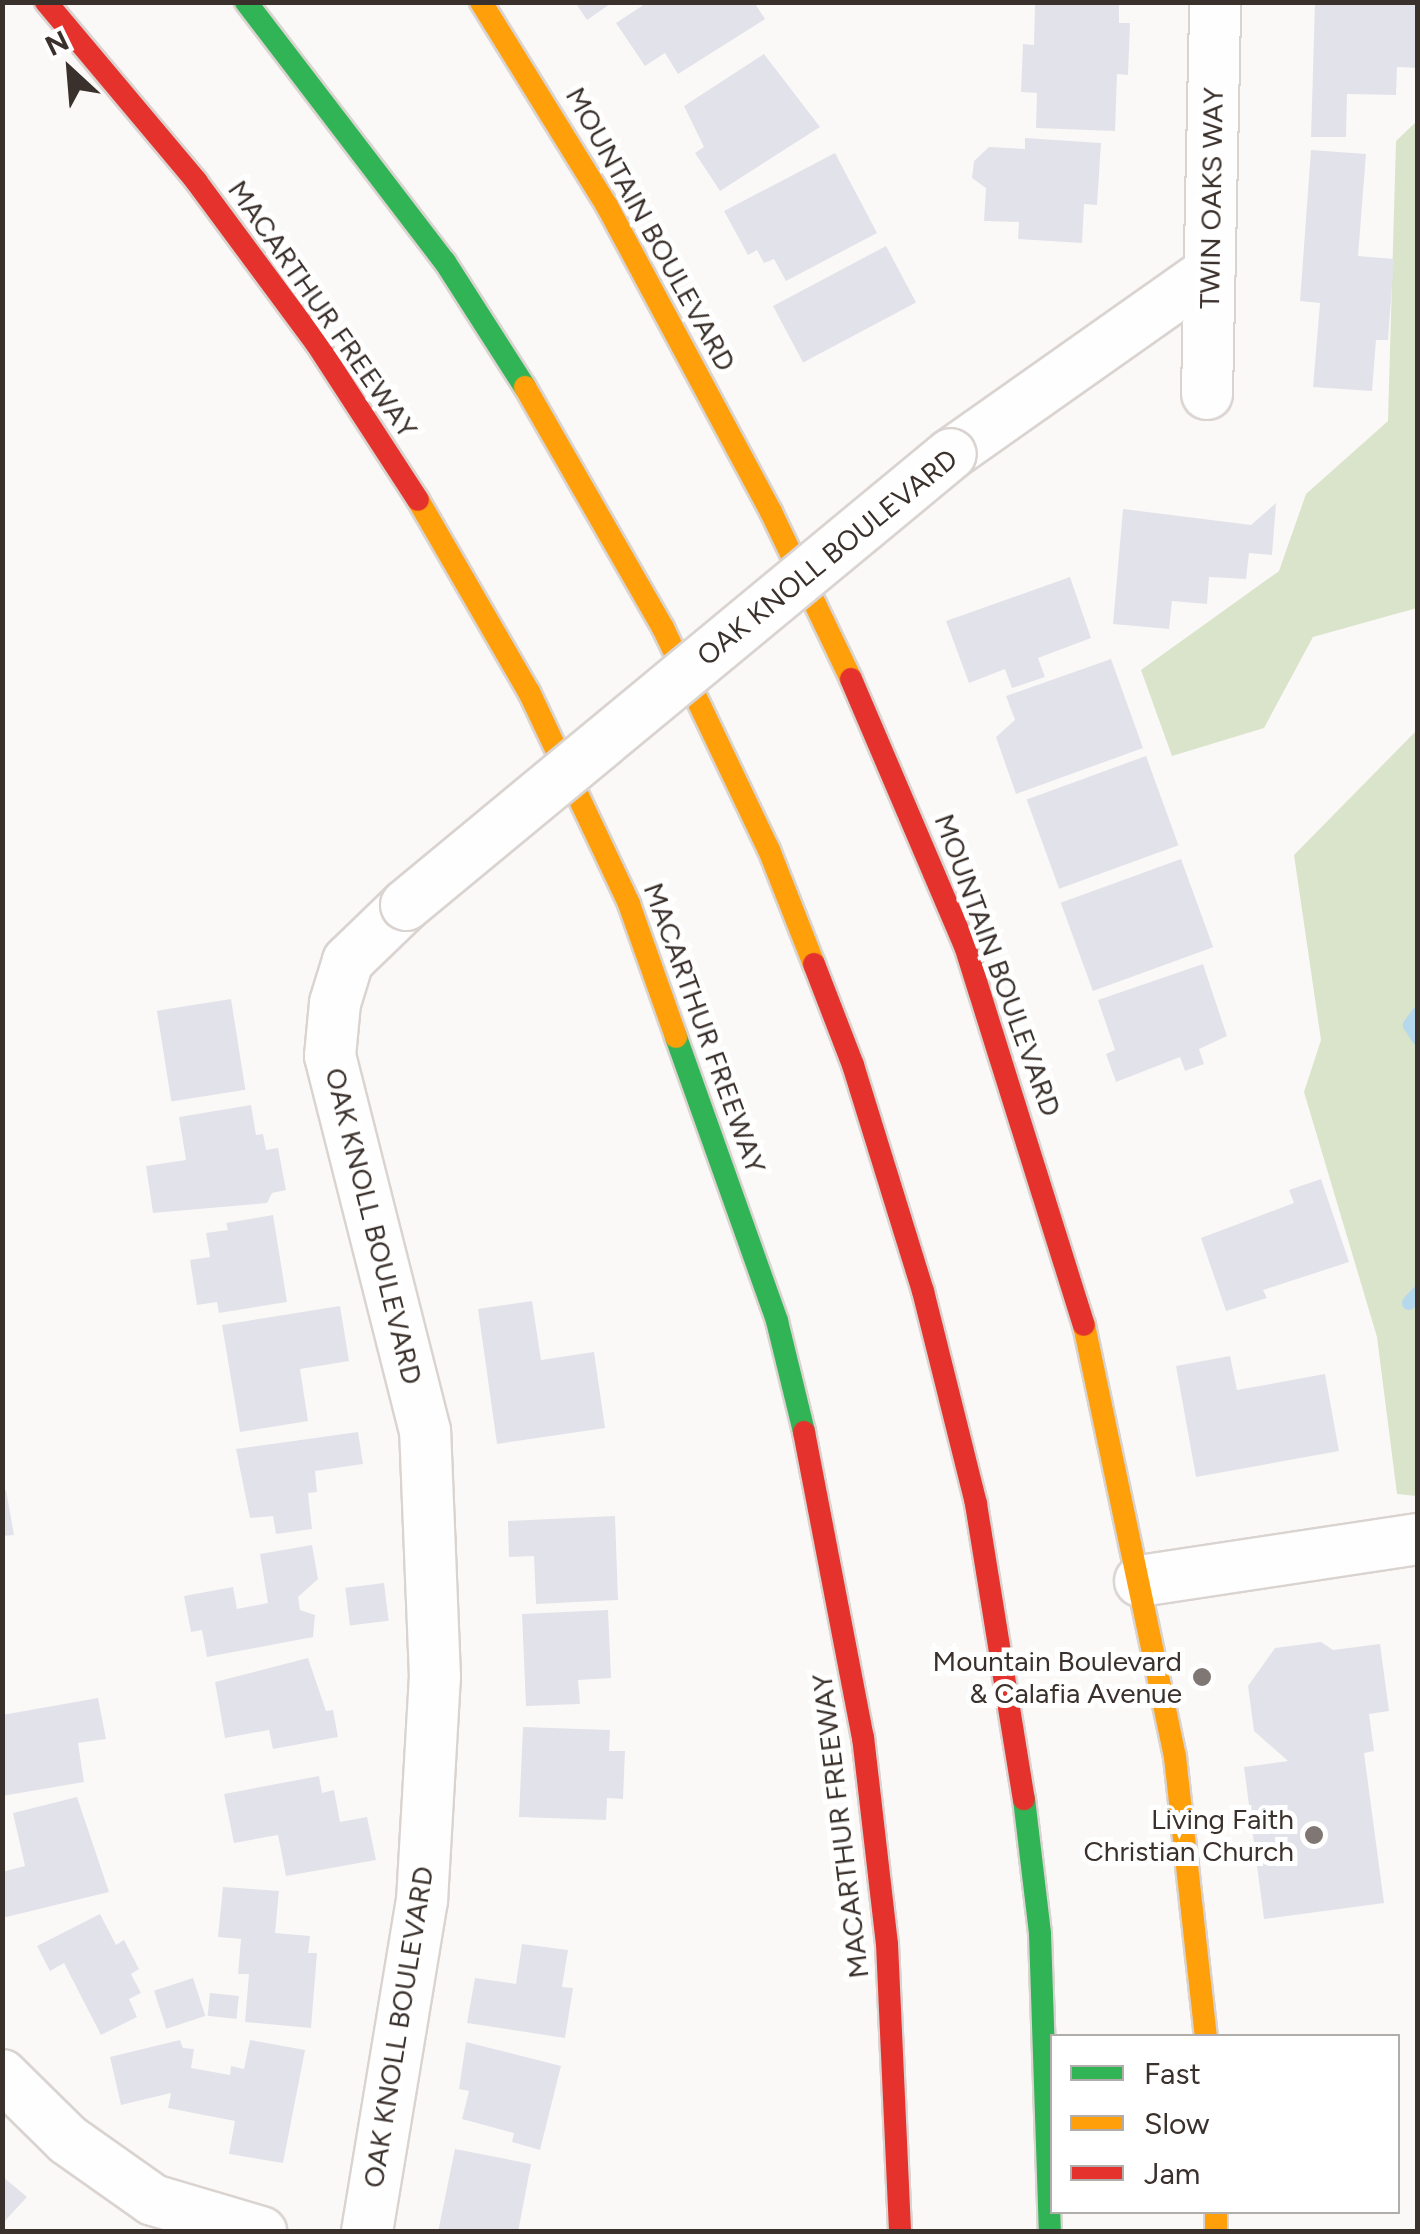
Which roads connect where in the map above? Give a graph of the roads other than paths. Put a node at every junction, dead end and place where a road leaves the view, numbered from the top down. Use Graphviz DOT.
graph roads {
  1 [pos="46,2"];
  2 [pos="246,2"];
  3 [pos="481,2"];
  4 [pos="1215,2"];
  5 [pos="1209,272"];
  6 [pos="1207,394"];
  7 [pos="1418,1539"];
  8 [pos="1140,1581"];
  9 [pos="1206,2034"];
  10 [pos="2,2075"];
  11 [pos="261,2232"];
  12 [pos="368,2232"];
  13 [pos="900,2232"];
  14 [pos="1050,2232"];
  1 -- 13 [label="main road, MACARTHUR FREEWAY"];
  2 -- 14 [label="main road"];
  3 -- 8 [label="main road, MOUNTAIN BOULEVARD"];
  4 -- 5 [label="street, TWIN OAKS WAY"];
  5 -- 6 [label="street, TWIN OAKS WAY"];
  5 -- 12 [label="street, OAK KNOLL BOULEVARD, bridge"];
  7 -- 8 [label="street"];
  8 -- 9 [label="main road, MOUNTAIN BOULEVARD"];
  10 -- 11 [label="street"];
}
